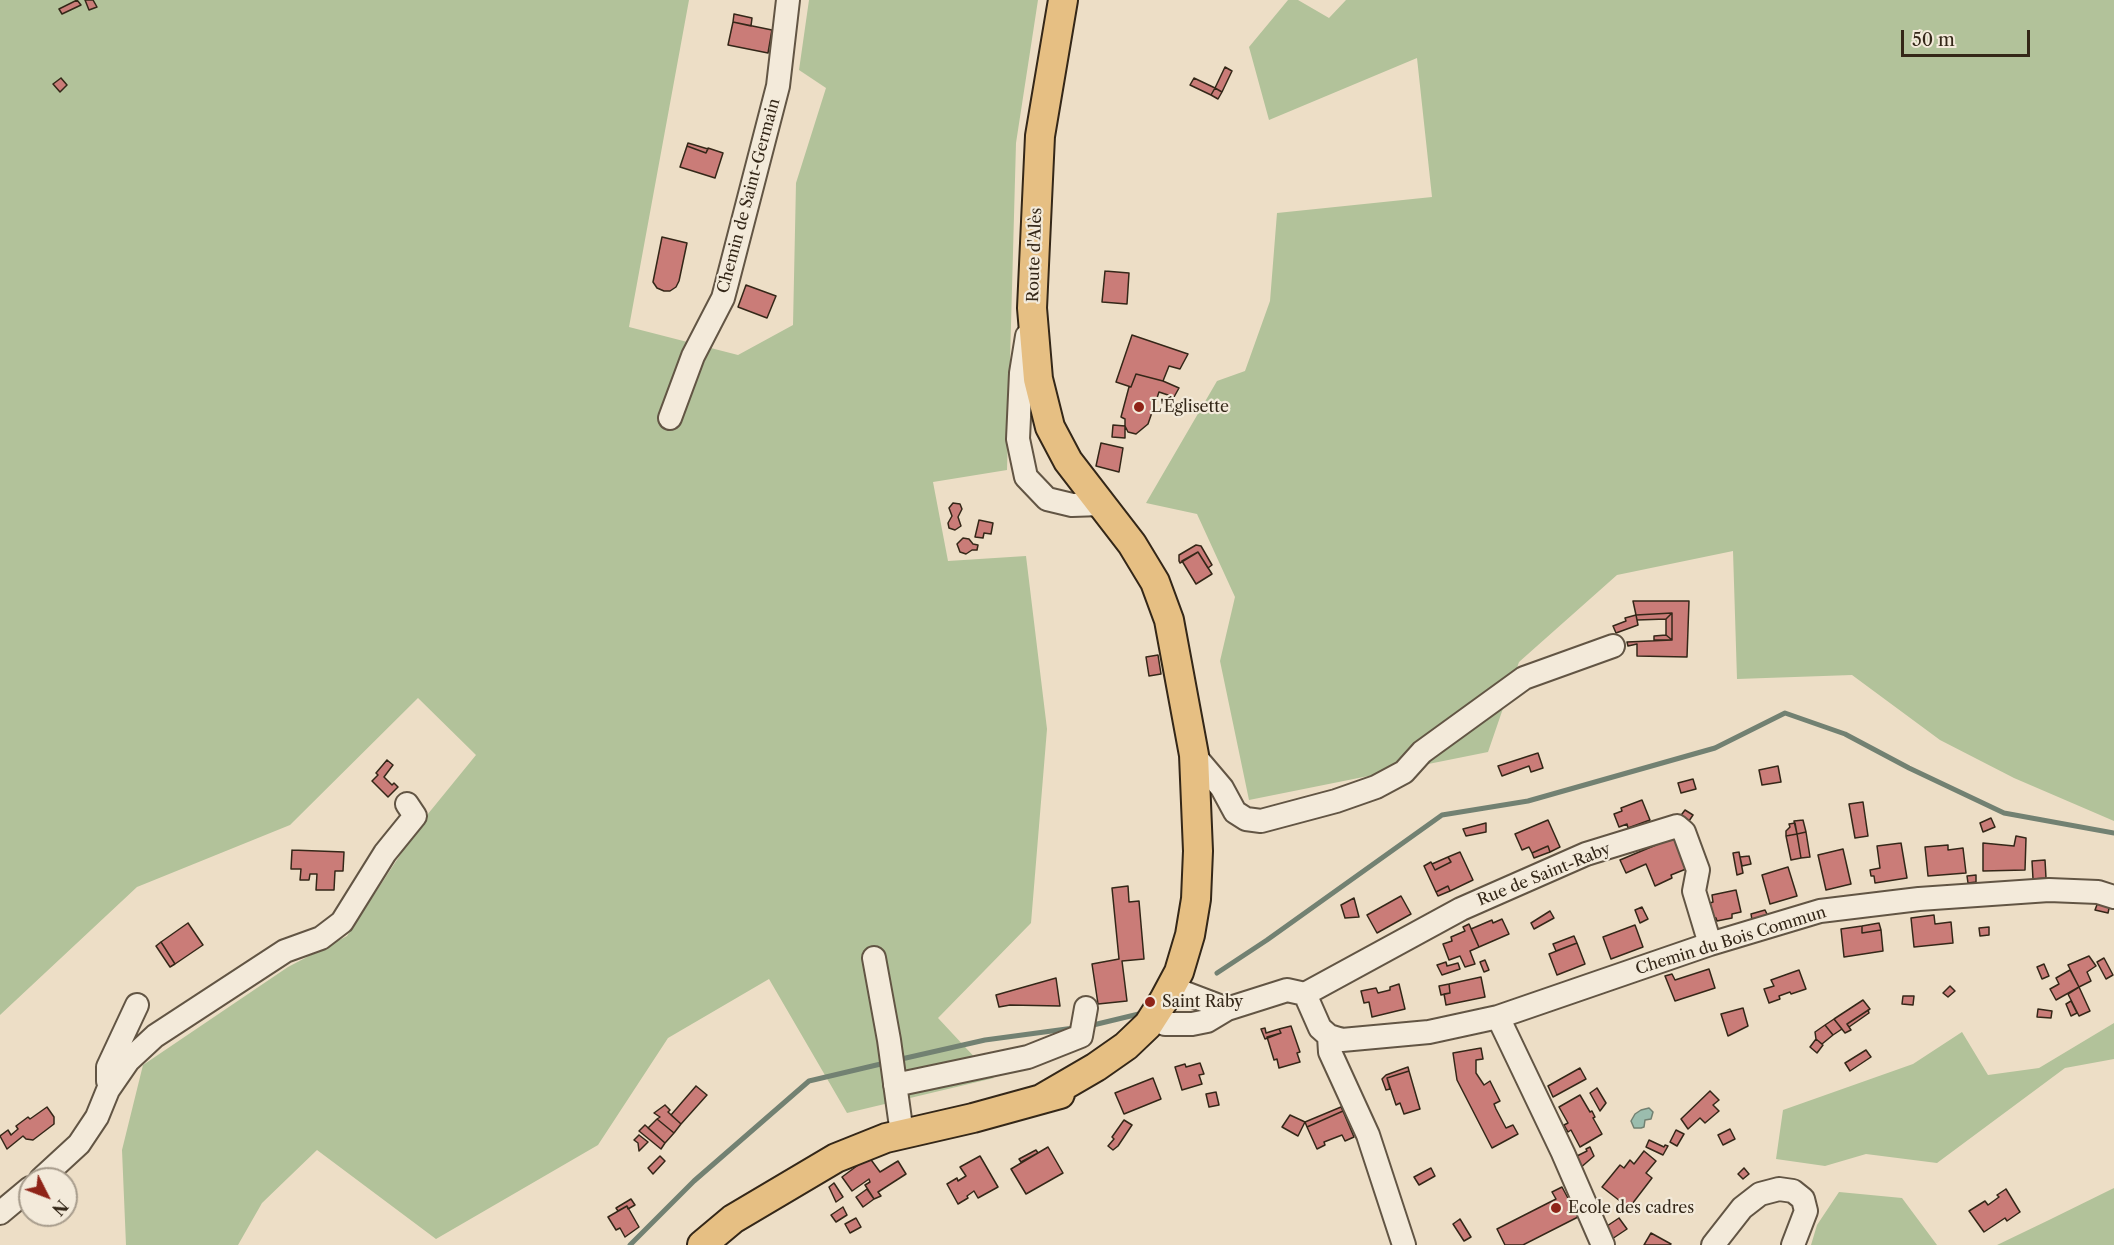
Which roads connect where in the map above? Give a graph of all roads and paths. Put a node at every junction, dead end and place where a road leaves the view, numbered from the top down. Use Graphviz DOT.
graph roads {
  1 [pos="788,0"];
  2 [pos="1063,0"];
  3 [pos="1032,308"];
  4 [pos="670,418"];
  5 [pos="1098,501"];
  6 [pos="1613,646"];
  7 [pos="1194,755"];
  8 [pos="407,804"];
  9 [pos="1198,851"];
  10 [pos="2114,897"];
  11 [pos="1710,944"];
  12 [pos="874,958"];
  13 [pos="1185,993"];
  14 [pos="1305,994"];
  15 [pos="137,1005"];
  16 [pos="1227,1009"];
  17 [pos="1498,1017"];
  18 [pos="1084,1022"];
  19 [pos="1165,1024"];
  20 [pos="1329,1036"];
  21 [pos="894,1082"];
  22 [pos="108,1090"];
  23 [pos="1041,1099"];
  24 [pos="902,1134"];
  25 [pos="853,1152"];
  26 [pos="54,1167"];
  27 [pos="18,1198"];
  28 [pos="0,1213"];
  29 [pos="702,1245"];
  30 [pos="722,1245"];
  31 [pos="1404,1245"];
  32 [pos="1603,1245"];
  33 [pos="1713,1245"];
  34 [pos="1793,1245"];
  1 -- 4 [label="street, Chemin de Saint-Germain"];
  2 -- 3 [label="main road, Route d'Alès"];
  3 -- 5 [label="main road, Route d'Alès"];
  3 -- 5 [label="street"];
  5 -- 7 [label="main road, Route d'Alès"];
  6 -- 7 [label="street"];
  7 -- 9 [label="main road, Route d'Alès"];
  8 -- 22 [label="street"];
  9 -- 13 [label="main road"];
  9 -- 23 [label="main road"];
  10 -- 11 [label="street, Chemin du Bois Commun"];
  11 -- 14 [label="street, Rue de Saint-Raby"];
  11 -- 17 [label="street, Chemin du Bois Commun"];
  12 -- 21 [label="street"];
  13 -- 16 [label="street"];
  13 -- 19 [label="main road"];
  14 -- 16 [label="street"];
  14 -- 20 [label="street"];
  15 -- 22 [label="street"];
  16 -- 19 [label="street"];
  17 -- 20 [label="street, Chemin du Bois Commun"];
  17 -- 32 [label="street"];
  18 -- 21 [label="street"];
  19 -- 23 [label="main road"];
  20 -- 31 [label="street"];
  21 -- 24 [label="street"];
  22 -- 26 [label="street"];
  23 -- 24 [label="main road"];
  24 -- 25 [label="main road"];
  25 -- 29 [label="main road"];
  25 -- 30 [label="main road"];
  27 -- 28 [label="street"];
  33 -- 34 [label="street"];
}
